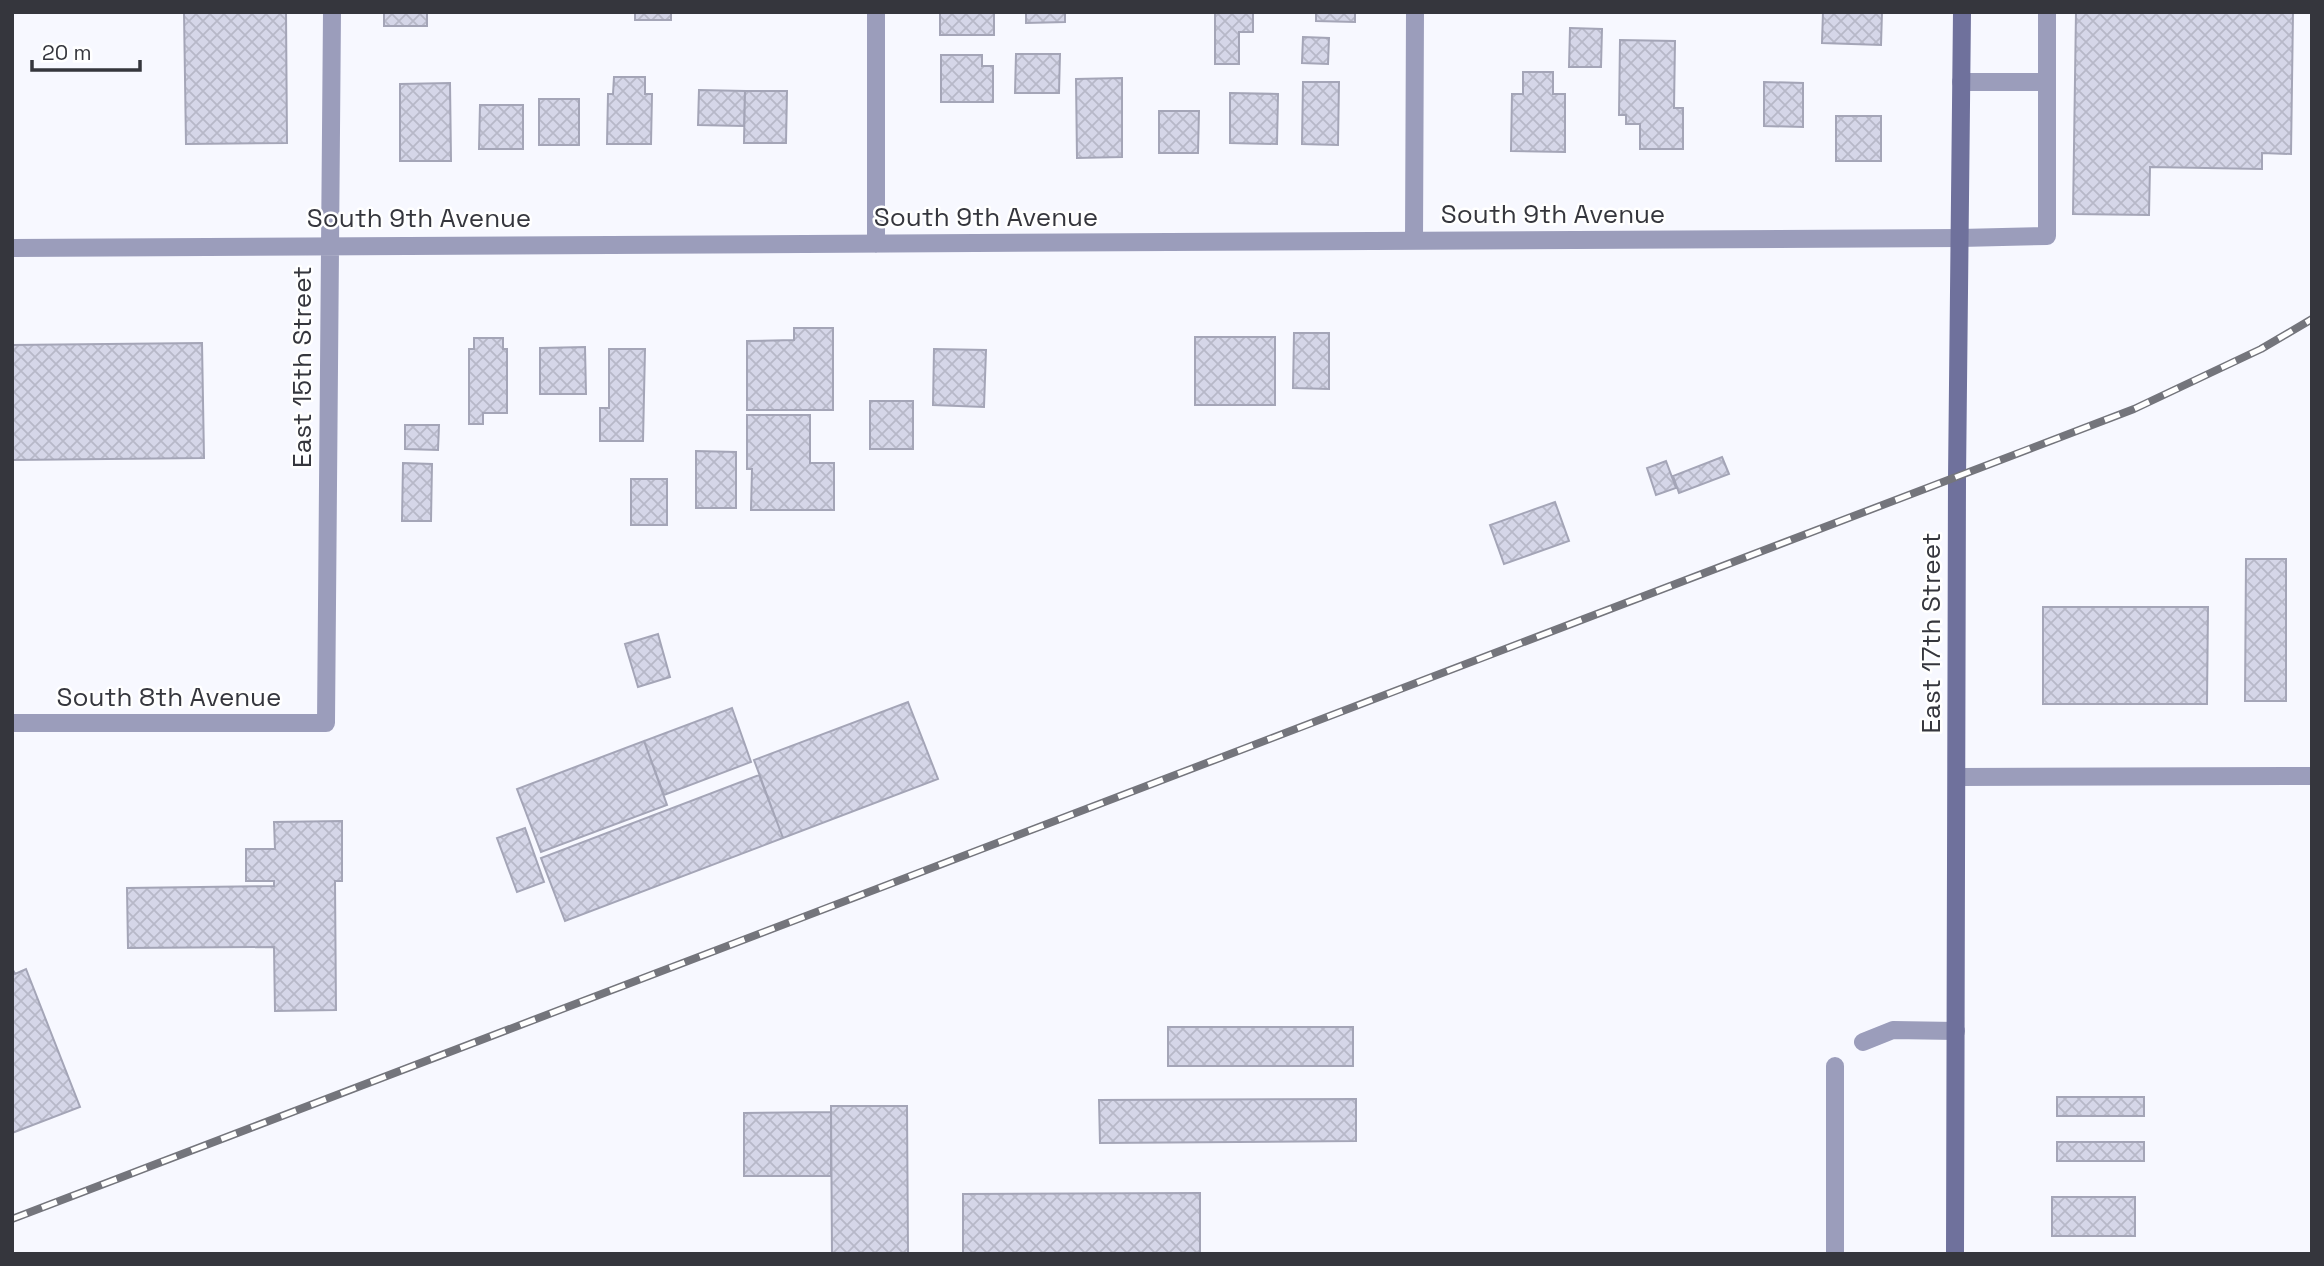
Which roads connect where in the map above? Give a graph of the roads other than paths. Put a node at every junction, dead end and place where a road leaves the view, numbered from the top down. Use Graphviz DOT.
graph roads {
  1 [pos="332,12"];
  2 [pos="876,12"];
  3 [pos="1415,12"];
  4 [pos="1962,12"];
  5 [pos="2048,12"];
  6 [pos="1961,82"];
  7 [pos="2047,82"];
  8 [pos="1960,238"];
  9 [pos="1414,240"];
  10 [pos="876,244"];
  11 [pos="330,245"];
  12 [pos="12,248"];
  13 [pos="12,723"];
  14 [pos="326,723"];
  15 [pos="2312,776"];
  16 [pos="1958,777"];
  17 [pos="1956,1031"];
  18 [pos="1863,1042"];
  19 [pos="1835,1066"];
  20 [pos="1835,1254"];
  21 [pos="1955,1254"];
  1 -- 11 [label="street, East 15th Street"];
  2 -- 10 [label="street"];
  3 -- 9 [label="street"];
  4 -- 6 [label="street, East 17th Street"];
  5 -- 7 [label="street"];
  6 -- 7 [label="street"];
  6 -- 8 [label="street, East 17th Street"];
  7 -- 8 [label="street, South 9th Avenue"];
  8 -- 9 [label="street, South 9th Avenue"];
  8 -- 16 [label="street, East 17th Street"];
  9 -- 10 [label="street, South 9th Avenue"];
  10 -- 11 [label="street, South 9th Avenue"];
  11 -- 12 [label="street, South 9th Avenue"];
  11 -- 14 [label="street, East 15th Street"];
  13 -- 14 [label="street, South 8th Avenue"];
  15 -- 16 [label="street"];
  16 -- 17 [label="street, East 17th Street"];
  17 -- 18 [label="street"];
  17 -- 21 [label="street, East 17th Street"];
  19 -- 20 [label="street"];
}
